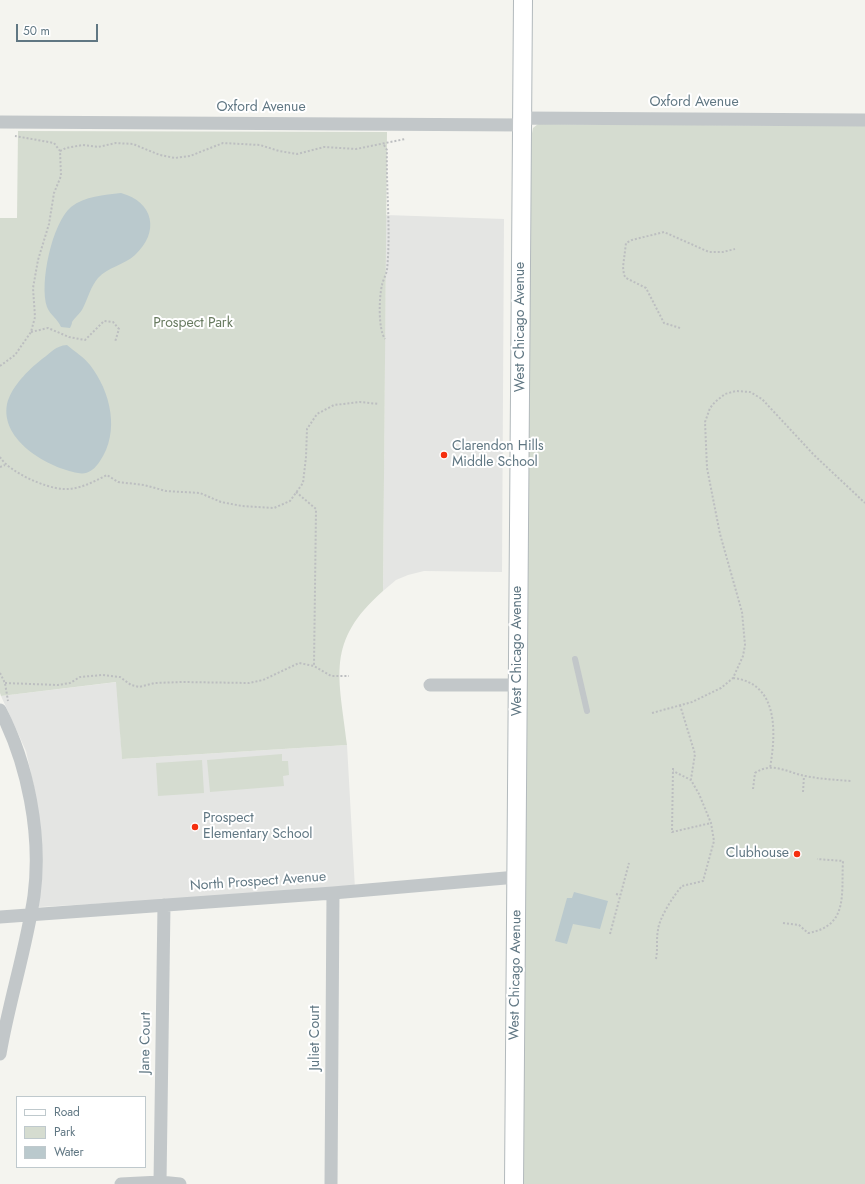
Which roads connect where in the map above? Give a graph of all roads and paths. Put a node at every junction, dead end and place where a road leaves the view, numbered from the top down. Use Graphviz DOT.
graph roads {
  1 [pos="523,0"];
  2 [pos="865,120"];
  3 [pos="522,121"];
  4 [pos="0,122"];
  5 [pos="15,136"];
  6 [pos="405,139"];
  7 [pos="384,145"];
  8 [pos="60,151"];
  9 [pos="735,249"];
  10 [pos="680,328"];
  11 [pos="31,332"];
  12 [pos="385,339"];
  13 [pos="115,342"];
  14 [pos="0,366"];
  15 [pos="379,404"];
  16 [pos="0,457"];
  17 [pos="5,465"];
  18 [pos="0,467"];
  19 [pos="296,492"];
  20 [pos="865,502"];
  21 [pos="575,659"];
  22 [pos="314,666"];
  23 [pos="0,674"];
  24 [pos="349,676"];
  25 [pos="733,678"];
  26 [pos="5,683"];
  27 [pos="430,685"];
  28 [pos="518,685"];
  29 [pos="4,705"];
  30 [pos="680,705"];
  31 [pos="587,711"];
  32 [pos="652,713"];
  33 [pos="770,768"];
  34 [pos="804,776"];
  35 [pos="691,780"];
  36 [pos="852,781"];
  37 [pos="753,789"];
  38 [pos="803,792"];
  39 [pos="711,823"];
  40 [pos="817,859"];
  41 [pos="629,863"];
  42 [pos="517,877"];
  43 [pos="333,893"];
  44 [pos="616,894"];
  45 [pos="620,895"];
  46 [pos="164,905"];
  47 [pos="31,915"];
  48 [pos="0,917"];
  49 [pos="783,923"];
  50 [pos="610,934"];
  51 [pos="656,959"];
  52 [pos="0,1054"];
  53 [pos="160,1182"];
  54 [pos="121,1184"];
  55 [pos="180,1184"];
  56 [pos="331,1184"];
  57 [pos="514,1184"];
  1 -- 3 [label="main road, West Chicago Avenue"];
  2 -- 3 [label="street, Oxford Avenue"];
  3 -- 4 [label="street, Oxford Avenue"];
  3 -- 28 [label="main road, West Chicago Avenue"];
  5 -- 8 [label="path"];
  6 -- 7 [label="path"];
  7 -- 8 [label="path"];
  7 -- 12 [label="path"];
  8 -- 11 [label="path"];
  9 -- 10 [label="path"];
  11 -- 13 [label="path"];
  11 -- 14 [label="path"];
  15 -- 19 [label="path"];
  16 -- 17 [label="path"];
  17 -- 18 [label="path"];
  17 -- 19 [label="path"];
  19 -- 22 [label="path"];
  20 -- 25 [label="path"];
  21 -- 31 [label="lane"];
  22 -- 24 [label="path"];
  22 -- 26 [label="path"];
  23 -- 26 [label="path"];
  25 -- 30 [label="path"];
  25 -- 33 [label="path"];
  26 -- 29 [label="path"];
  27 -- 28 [label="street"];
  28 -- 42 [label="main road, West Chicago Avenue"];
  29 -- 47 [label="street"];
  30 -- 32 [label="path"];
  30 -- 35 [label="path"];
  33 -- 34 [label="path"];
  33 -- 37 [label="path"];
  34 -- 36 [label="path"];
  34 -- 38 [label="path"];
  35 -- 39 [label="path"];
  35 -- 39 [label="path"];
  39 -- 51 [label="path"];
  40 -- 49 [label="path"];
  41 -- 45 [label="path"];
  42 -- 43 [label="street, North Prospect Avenue"];
  42 -- 57 [label="main road, West Chicago Avenue"];
  43 -- 46 [label="street, North Prospect Avenue"];
  43 -- 56 [label="street, Juliet Court"];
  44 -- 45 [label="path"];
  45 -- 50 [label="path"];
  46 -- 47 [label="street, North Prospect Avenue"];
  46 -- 53 [label="street, Jane Court"];
  47 -- 48 [label="street, North Prospect Avenue"];
  47 -- 52 [label="street"];
  53 -- 54 [label="street"];
  53 -- 55 [label="street"];
}
